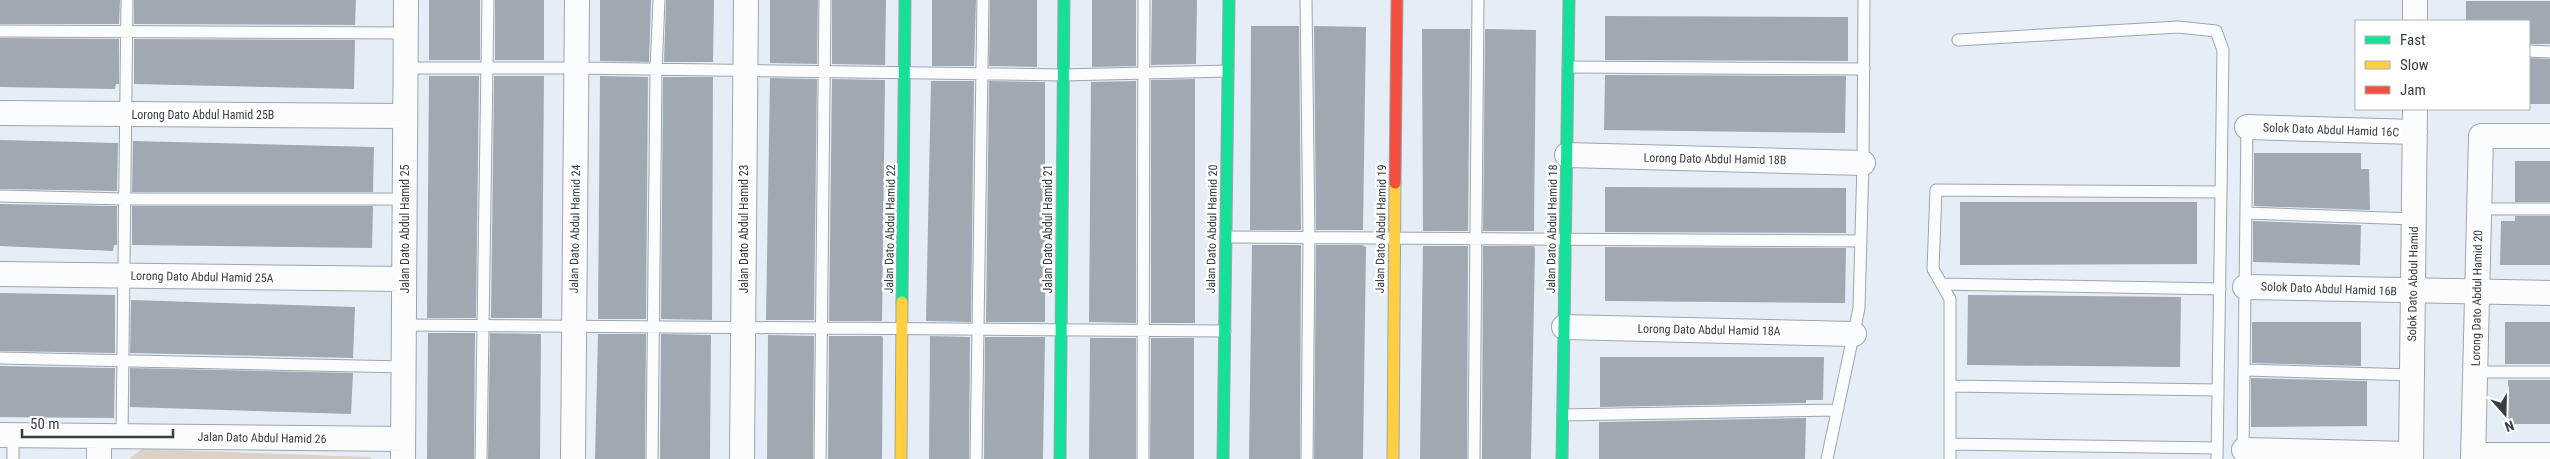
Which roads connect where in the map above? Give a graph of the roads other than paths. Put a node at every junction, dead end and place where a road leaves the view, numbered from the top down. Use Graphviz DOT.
graph roads {
  1 [pos="127,0"];
  2 [pos="406,0"];
  3 [pos="488,0"];
  4 [pos="577,0"];
  5 [pos="659,0"];
  6 [pos="746,0"];
  7 [pos="825,0"];
  8 [pos="905,0"];
  9 [pos="983,0"];
  10 [pos="1064,0"];
  11 [pos="1144,0"];
  12 [pos="1229,0"];
  13 [pos="1306,0"];
  14 [pos="1397,0"];
  15 [pos="1478,0"];
  16 [pos="1569,0"];
  17 [pos="1864,0"];
  18 [pos="2415,0"];
  19 [pos="2415,20"];
  20 [pos="0,30"];
  21 [pos="127,31"];
  22 [pos="406,33"];
  23 [pos="1958,40"];
  24 [pos="2530,51"];
  25 [pos="2550,52"];
  26 [pos="1568,67"];
  27 [pos="406,68"];
  28 [pos="487,68"];
  29 [pos="576,68"];
  30 [pos="1864,69"];
  31 [pos="656,70"];
  32 [pos="1228,71"];
  33 [pos="745,72"];
  34 [pos="1144,72"];
  35 [pos="826,73"];
  36 [pos="905,74"];
  37 [pos="983,75"];
  38 [pos="1063,75"];
  39 [pos="2415,110"];
  40 [pos="0,113"];
  41 [pos="126,115"];
  42 [pos="405,116"];
  43 [pos="2247,127"];
  44 [pos="2415,132"];
  45 [pos="2550,136"];
  46 [pos="1567,156"];
  47 [pos="1863,162"];
  48 [pos="2221,192"];
  49 [pos="0,196"];
  50 [pos="125,199"];
  51 [pos="405,199"];
  52 [pos="2479,209"];
  53 [pos="2550,209"];
  54 [pos="2246,213"];
  55 [pos="2414,219"];
  56 [pos="1226,237"];
  57 [pos="1309,238"];
  58 [pos="1395,239"];
  59 [pos="1476,239"];
  60 [pos="1565,240"];
  61 [pos="1861,242"];
  62 [pos="0,274"];
  63 [pos="124,276"];
  64 [pos="404,279"];
  65 [pos="1942,284"];
  66 [pos="2245,287"];
  67 [pos="2220,289"];
  68 [pos="2413,291"];
  69 [pos="2477,292"];
  70 [pos="2550,293"];
  71 [pos="404,325"];
  72 [pos="483,326"];
  73 [pos="574,326"];
  74 [pos="1564,326"];
  75 [pos="654,327"];
  76 [pos="743,328"];
  77 [pos="822,328"];
  78 [pos="902,329"];
  79 [pos="978,330"];
  80 [pos="1061,330"];
  81 [pos="1143,331"];
  82 [pos="1225,331"];
  83 [pos="1854,334"];
  84 [pos="0,358"];
  85 [pos="123,360"];
  86 [pos="404,366"];
  87 [pos="2244,370"];
  88 [pos="2475,372"];
  89 [pos="2550,372"];
  90 [pos="2412,375"];
  91 [pos="1950,386"];
  92 [pos="2218,390"];
  93 [pos="1837,410"];
  94 [pos="1563,415"];
  95 [pos="7,435"];
  96 [pos="106,444"];
  97 [pos="1950,444"];
  98 [pos="403,449"];
  99 [pos="2217,453"];
  100 [pos="2244,454"];
  101 [pos="2550,455"];
  102 [pos="2411,456"];
  103 [pos="2473,457"];
  104 [pos="13,459"];
  105 [pos="481,459"];
  106 [pos="573,459"];
  107 [pos="652,459"];
  108 [pos="742,459"];
  109 [pos="820,459"];
  110 [pos="901,459"];
  111 [pos="976,459"];
  112 [pos="1060,459"];
  113 [pos="1143,459"];
  114 [pos="1223,459"];
  115 [pos="1307,459"];
  116 [pos="1392,459"];
  117 [pos="1474,459"];
  118 [pos="1562,459"];
  119 [pos="1827,459"];
  120 [pos="1950,459"];
  1 -- 21 [label="lane"];
  2 -- 22 [label="street, Jalan Dato Abdul Hamid 25"];
  3 -- 28 [label="lane"];
  4 -- 29 [label="street, Jalan Dato Abdul Hamid 24"];
  5 -- 31 [label="lane"];
  6 -- 33 [label="street, Jalan Dato Abdul Hamid 23"];
  7 -- 35 [label="lane"];
  8 -- 36 [label="street, Jalan Dato Abdul Hamid 22"];
  9 -- 37 [label="lane"];
  10 -- 38 [label="street, Jalan Dato Abdul Hamid 21"];
  11 -- 34 [label="lane"];
  12 -- 32 [label="street, Jalan Dato Abdul Hamid 20"];
  13 -- 57 [label="lane"];
  14 -- 58 [label="street, Jalan Dato Abdul Hamid 19"];
  15 -- 59 [label="lane"];
  16 -- 26 [label="street, Jalan Dato Abdul Hamid 18"];
  17 -- 30 [label="lane"];
  18 -- 19 [label="street"];
  20 -- 21 [label="lane"];
  21 -- 22 [label="lane"];
  21 -- 41 [label="lane"];
  22 -- 27 [label="street, Jalan Dato Abdul Hamid 25"];
  23 -- 48 [label="lane"];
  24 -- 25 [label="lane"];
  26 -- 30 [label="lane"];
  26 -- 46 [label="street, Jalan Dato Abdul Hamid 18"];
  27 -- 28 [label="lane"];
  27 -- 42 [label="street, Jalan Dato Abdul Hamid 25"];
  28 -- 29 [label="lane"];
  28 -- 72 [label="lane"];
  29 -- 31 [label="lane"];
  29 -- 73 [label="street, Jalan Dato Abdul Hamid 24"];
  30 -- 47 [label="lane"];
  31 -- 33 [label="lane"];
  31 -- 75 [label="lane"];
  32 -- 34 [label="lane"];
  32 -- 56 [label="street, Jalan Dato Abdul Hamid 20"];
  33 -- 35 [label="lane"];
  33 -- 76 [label="street, Jalan Dato Abdul Hamid 23"];
  34 -- 38 [label="lane"];
  34 -- 81 [label="lane"];
  35 -- 36 [label="lane"];
  35 -- 77 [label="lane"];
  36 -- 37 [label="lane"];
  36 -- 78 [label="street, Jalan Dato Abdul Hamid 22"];
  37 -- 38 [label="lane"];
  37 -- 79 [label="lane"];
  38 -- 80 [label="street, Jalan Dato Abdul Hamid 21"];
  39 -- 44 [label="street, Solok Dato Abdul Hamid"];
  40 -- 41 [label="street, Lorong Dato Abdul Hamid 25B"];
  41 -- 42 [label="street, Lorong Dato Abdul Hamid 25B"];
  41 -- 50 [label="lane"];
  42 -- 51 [label="street, Jalan Dato Abdul Hamid 25"];
  43 -- 44 [label="street, Solok Dato Abdul Hamid 16C"];
  43 -- 54 [label="lane"];
  44 -- 55 [label="street, Solok Dato Abdul Hamid"];
  45 -- 52 [label="street, Lorong Dato Abdul Hamid 20"];
  46 -- 47 [label="street, Lorong Dato Abdul Hamid 18B"];
  46 -- 60 [label="street, Jalan Dato Abdul Hamid 18"];
  47 -- 61 [label="lane"];
  48 -- 65 [label="lane"];
  48 -- 67 [label="lane"];
  49 -- 50 [label="lane"];
  50 -- 51 [label="lane"];
  50 -- 63 [label="lane"];
  51 -- 64 [label="street, Jalan Dato Abdul Hamid 25"];
  52 -- 53 [label="lane"];
  52 -- 69 [label="street, Lorong Dato Abdul Hamid 20"];
  54 -- 55 [label="lane"];
  54 -- 66 [label="lane"];
  55 -- 68 [label="street, Solok Dato Abdul Hamid"];
  56 -- 57 [label="lane"];
  56 -- 82 [label="street, Jalan Dato Abdul Hamid 20"];
  57 -- 58 [label="lane"];
  57 -- 115 [label="lane"];
  58 -- 59 [label="lane"];
  58 -- 116 [label="street, Jalan Dato Abdul Hamid 19"];
  59 -- 60 [label="lane"];
  59 -- 117 [label="lane"];
  60 -- 61 [label="lane"];
  60 -- 74 [label="street, Jalan Dato Abdul Hamid 18"];
  61 -- 83 [label="lane"];
  62 -- 63 [label="street, Lorong Dato Abdul Hamid 25A"];
  63 -- 64 [label="street, Lorong Dato Abdul Hamid 25A"];
  63 -- 85 [label="lane"];
  64 -- 71 [label="street, Jalan Dato Abdul Hamid 25"];
  65 -- 67 [label="lane"];
  65 -- 91 [label="lane"];
  66 -- 68 [label="street, Solok Dato Abdul Hamid 16B"];
  66 -- 87 [label="lane"];
  67 -- 92 [label="lane"];
  68 -- 69 [label="street, Solok Dato Abdul Hamid 16B"];
  68 -- 90 [label="street, Solok Dato Abdul Hamid"];
  69 -- 70 [label="street, Solok Dato Abdul Hamid 16B"];
  69 -- 88 [label="street, Lorong Dato Abdul Hamid 20"];
  71 -- 72 [label="lane"];
  71 -- 86 [label="street, Jalan Dato Abdul Hamid 25"];
  72 -- 73 [label="lane"];
  72 -- 105 [label="lane"];
  73 -- 75 [label="lane"];
  73 -- 106 [label="street, Jalan Dato Abdul Hamid 24"];
  74 -- 83 [label="street, Lorong Dato Abdul Hamid 18A"];
  74 -- 94 [label="street, Jalan Dato Abdul Hamid 18"];
  75 -- 76 [label="lane"];
  75 -- 107 [label="lane"];
  76 -- 77 [label="lane"];
  76 -- 108 [label="street, Jalan Dato Abdul Hamid 23"];
  77 -- 78 [label="lane"];
  77 -- 109 [label="lane"];
  78 -- 79 [label="lane"];
  78 -- 110 [label="street, Jalan Dato Abdul Hamid 22"];
  79 -- 80 [label="lane"];
  79 -- 111 [label="lane"];
  80 -- 81 [label="lane"];
  80 -- 112 [label="street, Jalan Dato Abdul Hamid 21"];
  81 -- 82 [label="lane"];
  81 -- 113 [label="lane"];
  82 -- 114 [label="street, Jalan Dato Abdul Hamid 20"];
  83 -- 93 [label="lane"];
  84 -- 85 [label="lane"];
  85 -- 86 [label="lane"];
  85 -- 96 [label="lane"];
  86 -- 98 [label="street, Jalan Dato Abdul Hamid 25"];
  87 -- 90 [label="lane"];
  87 -- 100 [label="lane"];
  88 -- 89 [label="lane"];
  88 -- 103 [label="street, Lorong Dato Abdul Hamid 20"];
  90 -- 102 [label="street, Solok Dato Abdul Hamid"];
  91 -- 92 [label="lane"];
  91 -- 97 [label="lane"];
  92 -- 99 [label="lane"];
  93 -- 94 [label="lane"];
  93 -- 119 [label="lane"];
  94 -- 118 [label="street, Jalan Dato Abdul Hamid 18"];
  95 -- 96 [label="street, Jalan Dato Abdul Hamid 26"];
  95 -- 104 [label="lane"];
  96 -- 98 [label="street, Jalan Dato Abdul Hamid 26"];
  97 -- 99 [label="lane"];
  97 -- 120 [label="lane"];
  100 -- 102 [label="street"];
  101 -- 103 [label="street"];
}
